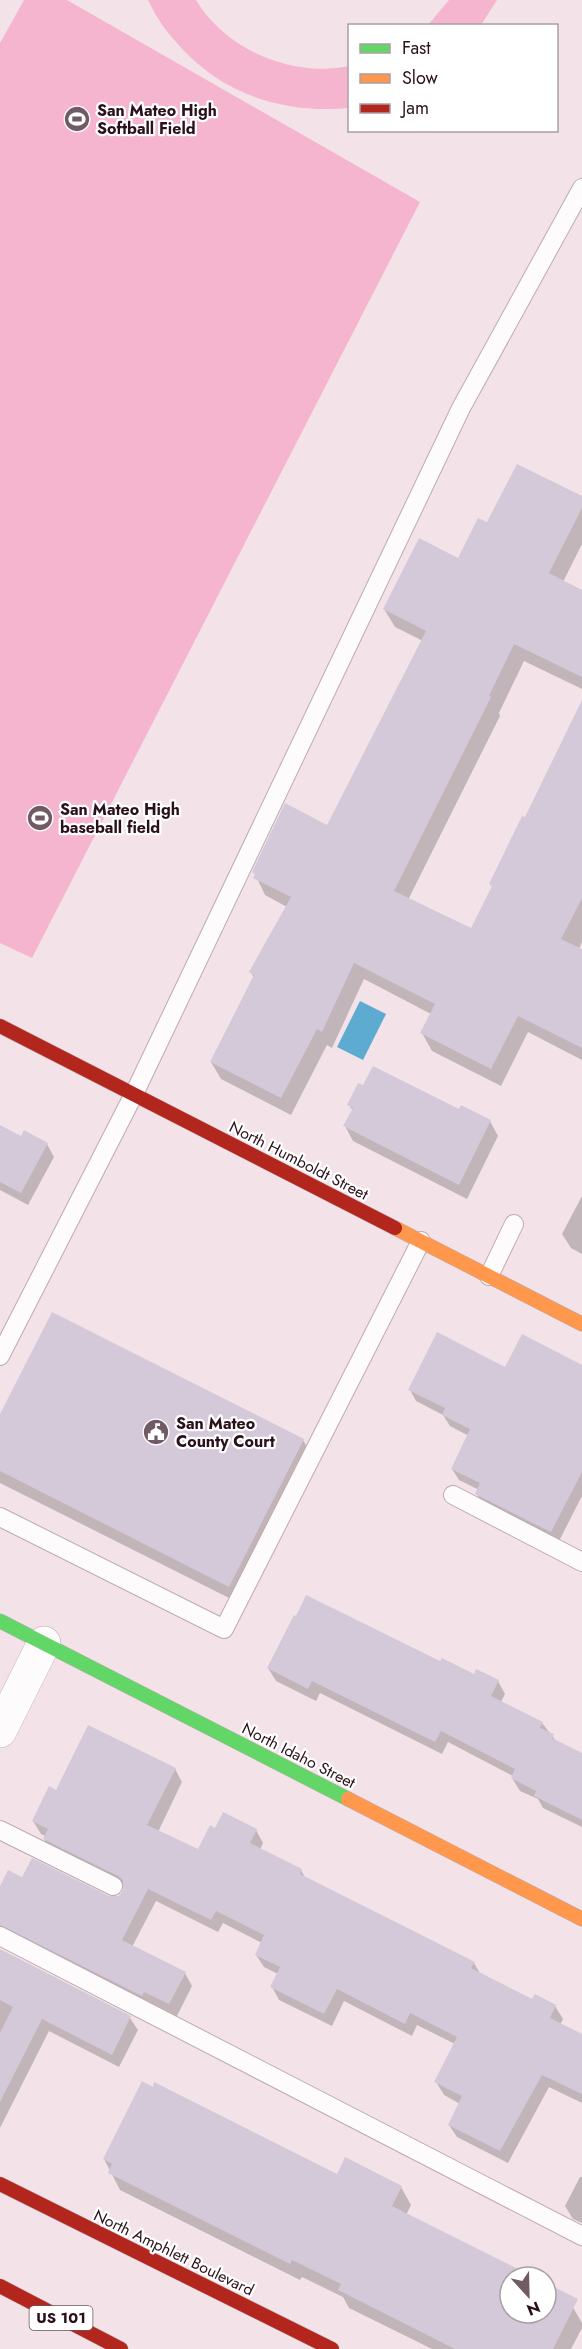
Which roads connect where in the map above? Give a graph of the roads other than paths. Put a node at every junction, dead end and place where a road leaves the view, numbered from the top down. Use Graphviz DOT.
graph roads {
  1 [pos="582,188"];
  2 [pos="0,1026"];
  3 [pos="134,1095"];
  4 [pos="514,1224"];
  5 [pos="421,1241"];
  6 [pos="489,1276"];
  7 [pos="582,1324"];
  8 [pos="0,1356"];
  9 [pos="453,1495"];
  10 [pos="0,1517"];
  11 [pos="582,1562"];
  12 [pos="0,1621"];
  13 [pos="44,1643"];
  14 [pos="0,1731"];
  15 [pos="0,1830"];
  16 [pos="113,1886"];
  17 [pos="582,1919"];
  18 [pos="0,1936"];
  19 [pos="0,2184"];
  20 [pos="582,2236"];
  21 [pos="0,2286"];
  22 [pos="121,2349"];
  23 [pos="332,2349"];
  1 -- 3 [label="lane"];
  2 -- 3 [label="main road, North Humboldt Street"];
  3 -- 5 [label="main road, North Humboldt Street"];
  3 -- 8 [label="lane"];
  4 -- 6 [label="lane"];
  5 -- 6 [label="main road, North Humboldt Street"];
  5 -- 10 [label="lane"];
  6 -- 7 [label="main road, North Humboldt Street"];
  9 -- 11 [label="lane"];
  12 -- 13 [label="main road, North Idaho Street"];
  13 -- 14 [label="street"];
  13 -- 17 [label="main road, North Idaho Street"];
  15 -- 16 [label="lane"];
  18 -- 20 [label="lane"];
  19 -- 23 [label="main road, North Amphlett Boulevard"];
  21 -- 22 [label="main road, US 101"];
}
